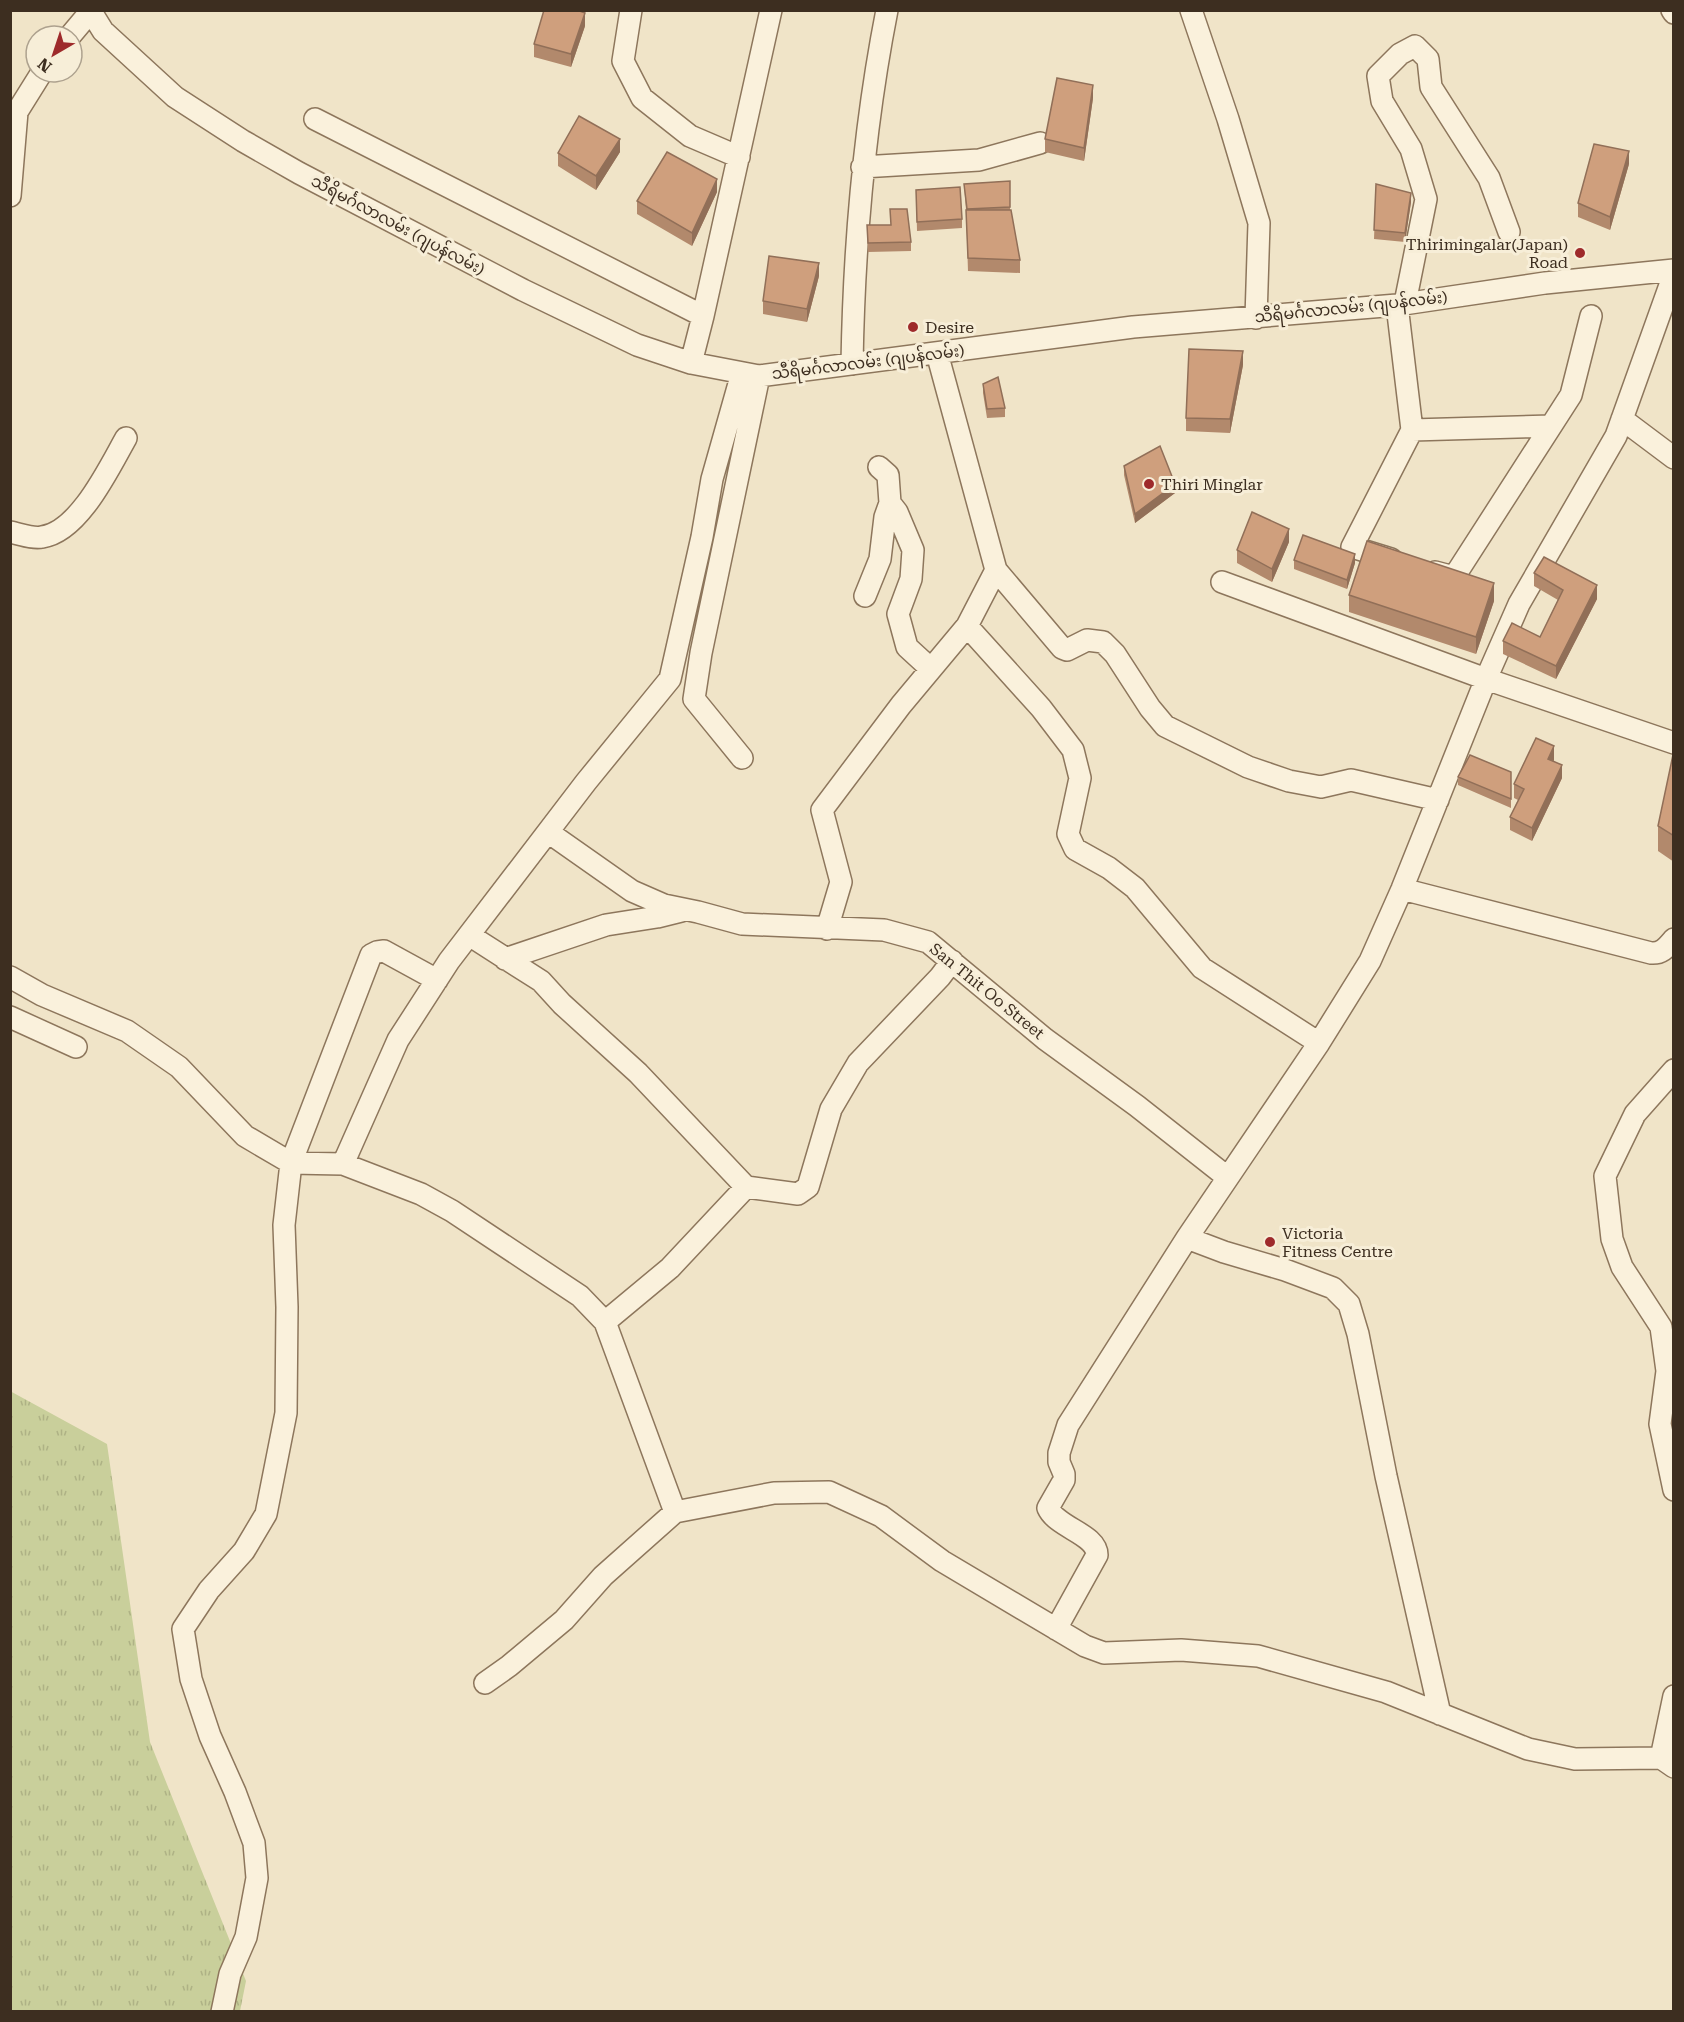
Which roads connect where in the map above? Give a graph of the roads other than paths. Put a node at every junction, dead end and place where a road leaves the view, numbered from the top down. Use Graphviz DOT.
graph roads {
  1 [pos="631,10"];
  2 [pos="771,10"];
  3 [pos="887,10"];
  4 [pos="1191,10"];
  5 [pos="90,11"];
  6 [pos="80,24"];
  7 [pos="34,84"];
  8 [pos="14,115"];
  9 [pos="315,119"];
  10 [pos="1040,143"];
  11 [pos="739,157"];
  12 [pos="862,167"];
  13 [pos="10,196"];
  14 [pos="1509,232"];
  15 [pos="1674,272"];
  16 [pos="1401,304"];
  17 [pos="703,316"];
  18 [pos="1591,316"];
  19 [pos="1256,318"];
  20 [pos="937,353"];
  21 [pos="691,363"];
  22 [pos="852,364"];
  23 [pos="751,374"];
  24 [pos="1622,419"];
  25 [pos="1551,426"];
  26 [pos="1412,430"];
  27 [pos="126,438"];
  28 [pos="1674,458"];
  29 [pos="879,467"];
  30 [pos="890,503"];
  31 [pos="10,532"];
  32 [pos="996,570"];
  33 [pos="1222,582"];
  34 [pos="865,596"];
  35 [pos="968,626"];
  36 [pos="931,669"];
  37 [pos="1486,679"];
  38 [pos="1674,743"];
  39 [pos="742,758"];
  40 [pos="1438,800"];
  41 [pos="548,832"];
  42 [pos="1402,890"];
  43 [pos="687,910"];
  44 [pos="827,929"];
  45 [pos="469,936"];
  46 [pos="1674,939"];
  47 [pos="505,959"];
  48 [pos="952,961"];
  49 [pos="10,977"];
  50 [pos="437,980"];
  51 [pos="10,1017"];
  52 [pos="1319,1043"];
  53 [pos="76,1047"];
  54 [pos="1674,1070"];
  55 [pos="291,1163"];
  56 [pos="343,1164"];
  57 [pos="1227,1177"];
  58 [pos="746,1187"];
  59 [pos="1187,1238"];
  60 [pos="605,1322"];
  61 [pos="1674,1490"];
  62 [pos="675,1512"];
  63 [pos="1056,1629"];
  64 [pos="485,1683"];
  65 [pos="1674,1696"];
  66 [pos="1440,1713"];
  67 [pos="1667,1762"];
  68 [pos="222,2012"];
  1 -- 11 [label="street"];
  2 -- 11 [label="street"];
  3 -- 12 [label="street"];
  4 -- 19 [label="street"];
  5 -- 6 [label="street"];
  5 -- 21 [label="street, သီရိမင်္ဂလာလမ်း (ဂျပန်လမ်း)"];
  7 -- 8 [label="street"];
  8 -- 13 [label="street"];
  9 -- 17 [label="street"];
  10 -- 12 [label="street"];
  11 -- 17 [label="street"];
  12 -- 22 [label="street"];
  14 -- 16 [label="street"];
  15 -- 16 [label="street, သီရိမင်္ဂလာလမ်း (ဂျပန်လမ်း)"];
  15 -- 24 [label="street"];
  16 -- 19 [label="street, သီရိမင်္ဂလာလမ်း (ဂျပန်လမ်း)"];
  16 -- 26 [label="street"];
  17 -- 21 [label="street"];
  18 -- 25 [label="street"];
  19 -- 20 [label="street, သီရိမင်္ဂလာလမ်း (ဂျပန်လမ်း)"];
  20 -- 22 [label="street, သီရိမင်္ဂလာလမ်း (ဂျပန်လမ်း)"];
  20 -- 32 [label="street"];
  21 -- 23 [label="street, သီရိမင်္ဂလာလမ်း (ဂျပန်လမ်း)"];
  22 -- 23 [label="street, သီရိမင်္ဂလာလမ်း (ဂျပန်လမ်း)"];
  23 -- 39 [label="street"];
  23 -- 41 [label="street"];
  24 -- 28 [label="street"];
  24 -- 37 [label="street"];
  25 -- 26 [label="street"];
  25 -- 26 [label="street"];
  27 -- 31 [label="street"];
  29 -- 30 [label="street"];
  30 -- 34 [label="street"];
  30 -- 36 [label="street"];
  32 -- 35 [label="street"];
  32 -- 40 [label="street"];
  33 -- 37 [label="street"];
  35 -- 36 [label="street"];
  35 -- 52 [label="street"];
  36 -- 44 [label="street"];
  37 -- 38 [label="street"];
  37 -- 40 [label="street"];
  40 -- 42 [label="street"];
  41 -- 43 [label="street, San Thit Oo Street"];
  41 -- 45 [label="street"];
  42 -- 46 [label="street"];
  42 -- 52 [label="street"];
  43 -- 44 [label="street, San Thit Oo Street"];
  43 -- 47 [label="street"];
  44 -- 48 [label="street, San Thit Oo Street"];
  45 -- 47 [label="street"];
  45 -- 50 [label="street"];
  47 -- 58 [label="street"];
  48 -- 57 [label="street, San Thit Oo Street"];
  48 -- 58 [label="street"];
  49 -- 55 [label="street"];
  50 -- 55 [label="street"];
  50 -- 56 [label="street"];
  51 -- 53 [label="street"];
  52 -- 57 [label="street"];
  54 -- 61 [label="street"];
  55 -- 56 [label="street"];
  55 -- 68 [label="street"];
  56 -- 60 [label="street"];
  57 -- 59 [label="street"];
  58 -- 60 [label="street"];
  59 -- 63 [label="street"];
  59 -- 66 [label="street"];
  60 -- 62 [label="street"];
  62 -- 63 [label="street"];
  62 -- 64 [label="street"];
  63 -- 66 [label="street"];
  65 -- 67 [label="street"];
  66 -- 67 [label="street"];
}
